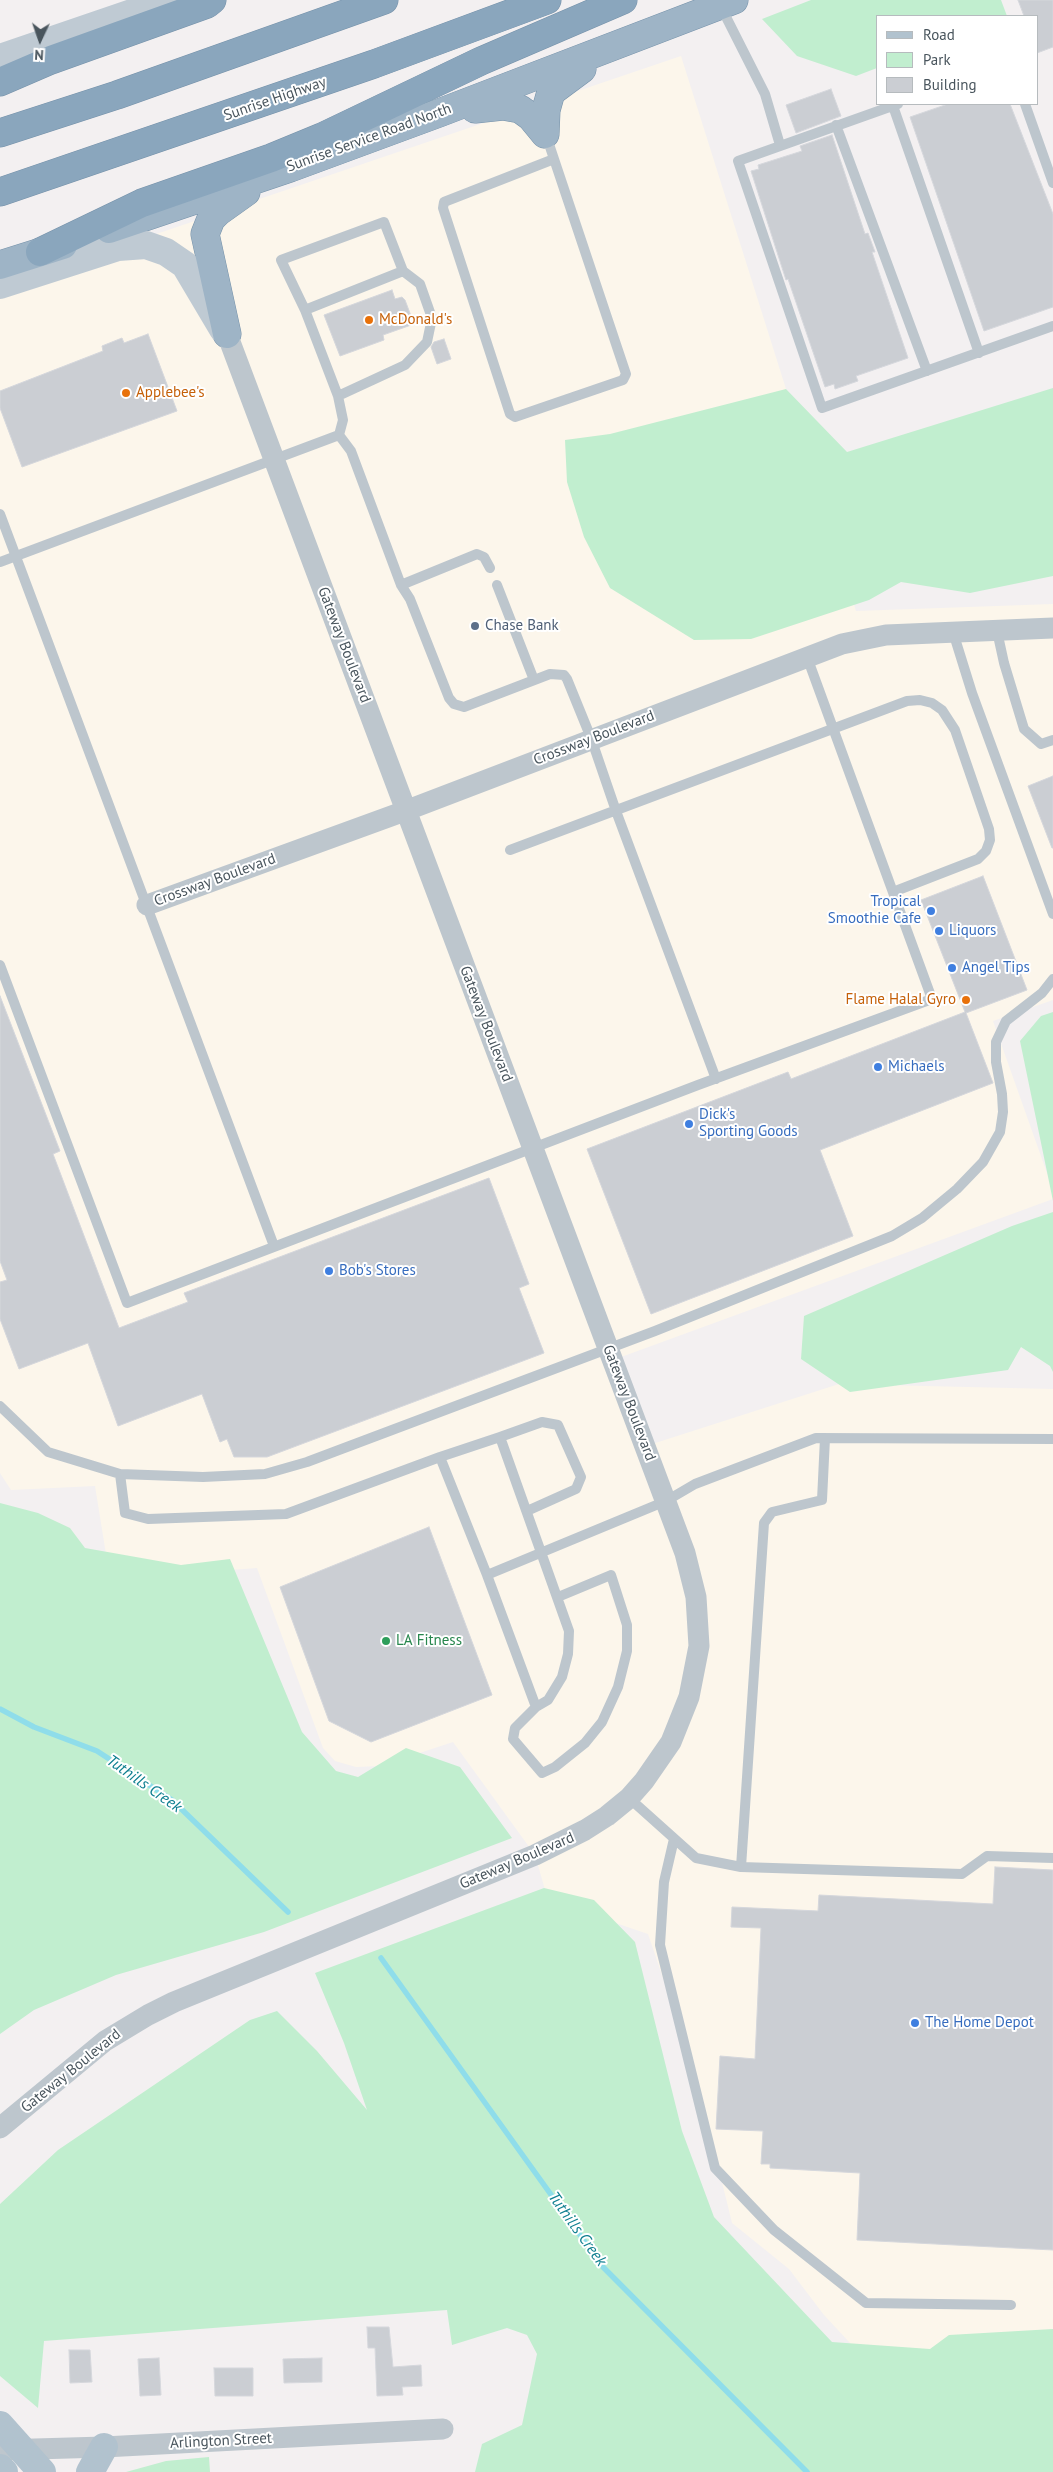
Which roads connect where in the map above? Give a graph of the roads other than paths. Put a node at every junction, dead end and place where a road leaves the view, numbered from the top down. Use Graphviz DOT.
graph roads {
  1 [pos="170,0"];
  2 [pos="212,0"];
  3 [pos="384,0"];
  4 [pos="547,0"];
  5 [pos="623,0"];
  6 [pos="727,3"];
  7 [pos="616,46"];
  8 [pos="0,58"];
  9 [pos="0,82"];
  10 [pos="896,105"];
  11 [pos="1025,105"];
  12 [pos="439,113"];
  13 [pos="836,125"];
  14 [pos="0,133"];
  15 [pos="545,134"];
  16 [pos="780,145"];
  17 [pos="554,159"];
  18 [pos="290,168"];
  19 [pos="1053,183"];
  20 [pos="0,192"];
  21 [pos="40,252"];
  22 [pos="0,265"];
  23 [pos="403,271"];
  24 [pos="0,285"];
  25 [pos="305,310"];
  26 [pos="1053,326"];
  27 [pos="227,334"];
  28 [pos="979,352"];
  29 [pos="927,371"];
  30 [pos="338,396"];
  31 [pos="339,435"];
  32 [pos="274,461"];
  33 [pos="0,514"];
  34 [pos="15,556"];
  35 [pos="0,562"];
  36 [pos="490,568"];
  37 [pos="401,585"];
  38 [pos="497,585"];
  39 [pos="1053,628"];
  40 [pos="997,631"];
  41 [pos="953,632"];
  42 [pos="807,657"];
  43 [pos="534,680"];
  44 [pos="833,729"];
  45 [pos="592,738"];
  46 [pos="1053,740"];
  47 [pos="405,811"];
  48 [pos="616,811"];
  49 [pos="510,850"];
  50 [pos="893,892"];
  51 [pos="147,905"];
  52 [pos="1053,914"];
  53 [pos="0,965"];
  54 [pos="1053,980"];
  55 [pos="716,1079"];
  56 [pos="532,1148"];
  57 [pos="274,1246"];
  58 [pos="609,1348"];
  59 [pos="0,1406"];
  60 [pos="500,1436"];
  61 [pos="825,1438"];
  62 [pos="1053,1439"];
  63 [pos="440,1457"];
  64 [pos="120,1474"];
  65 [pos="666,1501"];
  66 [pos="527,1511"];
  67 [pos="542,1552"];
  68 [pos="486,1575"];
  69 [pos="558,1597"];
  70 [pos="536,1707"];
  71 [pos="629,1798"];
  72 [pos="674,1839"];
  73 [pos="1053,1858"];
  74 [pos="741,1867"];
  75 [pos="0,2128"];
  76 [pos="1011,2305"];
  77 [pos="0,2425"];
  78 [pos="443,2429"];
  79 [pos="104,2447"];
  80 [pos="10,2449"];
  81 [pos="0,2468"];
  82 [pos="4,2472"];
  83 [pos="42,2472"];
  84 [pos="90,2472"];
  1 -- 8 [label="main road"];
  2 -- 9 [label="highway"];
  3 -- 14 [label="highway"];
  4 -- 20 [label="highway, Sunrise Highway"];
  5 -- 21 [label="highway"];
  6 -- 7 [label="highway, Sunrise Service Road North"];
  6 -- 16 [label="lane"];
  7 -- 12 [label="highway, Sunrise Service Road North"];
  7 -- 15 [label="highway"];
  10 -- 13 [label="lane"];
  10 -- 28 [label="lane"];
  11 -- 19 [label="lane"];
  12 -- 15 [label="highway"];
  12 -- 18 [label="highway, Sunrise Service Road North"];
  13 -- 16 [label="lane"];
  13 -- 29 [label="lane"];
  15 -- 17 [label="lane"];
  16 -- 29 [label="lane"];
  17 -- 17 [label="lane"];
  18 -- 21 [label="highway, Sunrise Service Road North"];
  18 -- 27 [label="highway"];
  21 -- 22 [label="highway, Sunrise Service Road North"];
  23 -- 25 [label="lane"];
  23 -- 25 [label="lane"];
  23 -- 30 [label="lane"];
  24 -- 27 [label="main road"];
  25 -- 30 [label="lane"];
  26 -- 28 [label="lane"];
  27 -- 32 [label="street, Gateway Boulevard"];
  28 -- 29 [label="lane"];
  30 -- 31 [label="lane"];
  31 -- 32 [label="lane"];
  31 -- 37 [label="lane"];
  32 -- 34 [label="lane"];
  32 -- 47 [label="street, Gateway Boulevard"];
  33 -- 34 [label="lane"];
  34 -- 35 [label="lane"];
  34 -- 51 [label="lane"];
  36 -- 37 [label="lane"];
  37 -- 43 [label="lane"];
  38 -- 43 [label="lane"];
  39 -- 40 [label="street, Crossway Boulevard"];
  40 -- 41 [label="street, Crossway Boulevard"];
  40 -- 46 [label="lane"];
  41 -- 42 [label="street, Crossway Boulevard"];
  41 -- 52 [label="lane"];
  42 -- 44 [label="lane"];
  42 -- 45 [label="street, Crossway Boulevard"];
  43 -- 45 [label="lane"];
  44 -- 48 [label="lane"];
  44 -- 50 [label="lane"];
  44 -- 50 [label="lane"];
  45 -- 47 [label="street, Crossway Boulevard"];
  45 -- 48 [label="lane"];
  47 -- 51 [label="street, Crossway Boulevard"];
  47 -- 56 [label="street, Gateway Boulevard"];
  48 -- 49 [label="lane"];
  48 -- 55 [label="lane"];
  50 -- 55 [label="lane"];
  51 -- 57 [label="lane"];
  53 -- 57 [label="lane"];
  54 -- 58 [label="lane"];
  55 -- 56 [label="lane"];
  56 -- 57 [label="lane"];
  56 -- 58 [label="street, Gateway Boulevard"];
  58 -- 64 [label="lane"];
  58 -- 65 [label="street, Gateway Boulevard"];
  59 -- 64 [label="lane"];
  60 -- 63 [label="lane"];
  60 -- 66 [label="lane"];
  60 -- 66 [label="lane"];
  61 -- 62 [label="lane"];
  61 -- 65 [label="lane"];
  61 -- 74 [label="lane"];
  63 -- 64 [label="lane"];
  63 -- 68 [label="lane"];
  65 -- 67 [label="lane"];
  65 -- 71 [label="street, Gateway Boulevard"];
  66 -- 67 [label="lane"];
  67 -- 68 [label="lane"];
  67 -- 69 [label="lane"];
  68 -- 70 [label="lane"];
  69 -- 70 [label="lane"];
  69 -- 70 [label="lane"];
  71 -- 72 [label="lane"];
  71 -- 75 [label="street, Gateway Boulevard"];
  72 -- 74 [label="lane"];
  72 -- 76 [label="lane"];
  73 -- 74 [label="lane"];
  77 -- 80 [label="main road"];
  78 -- 79 [label="street, Arlington Street"];
  79 -- 80 [label="street, Arlington Street"];
  79 -- 84 [label="main road"];
  80 -- 83 [label="main road"];
  81 -- 82 [label="main road"];
}
